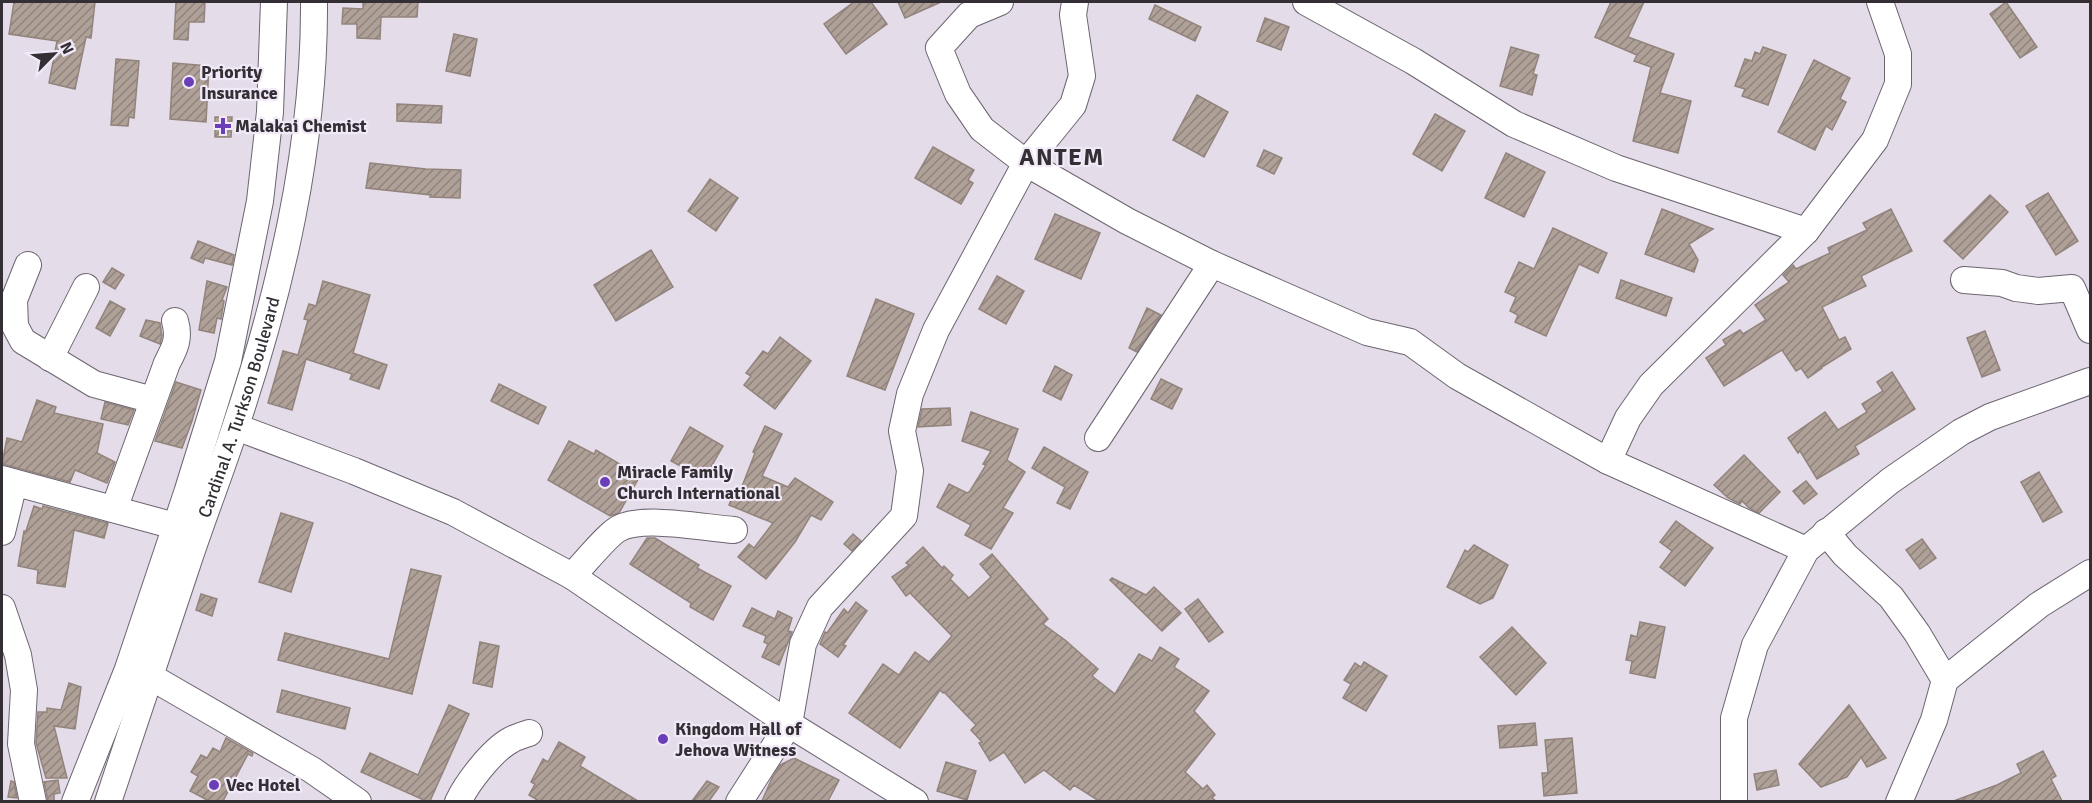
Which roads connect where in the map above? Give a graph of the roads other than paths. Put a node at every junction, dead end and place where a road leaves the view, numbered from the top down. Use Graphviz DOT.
graph roads {
  1 [pos="274,2"];
  2 [pos="314,2"];
  3 [pos="1000,2"];
  4 [pos="1075,2"];
  5 [pos="1880,2"];
  6 [pos="1322,6"];
  7 [pos="1026,163"];
  8 [pos="1806,231"];
  9 [pos="1212,264"];
  10 [pos="28,266"];
  11 [pos="1964,280"];
  12 [pos="2081,282"];
  13 [pos="86,287"];
  14 [pos="175,321"];
  15 [pos="2091,330"];
  16 [pos="50,358"];
  17 [pos="2091,381"];
  18 [pos="153,400"];
  19 [pos="236,427"];
  20 [pos="1098,438"];
  21 [pos="1608,461"];
  22 [pos="8,481"];
  23 [pos="114,509"];
  24 [pos="188,514"];
  25 [pos="734,530"];
  26 [pos="2,532"];
  27 [pos="1826,532"];
  28 [pos="1806,550"];
  29 [pos="2091,573"];
  30 [pos="572,576"];
  31 [pos="2,608"];
  32 [pos="151,677"];
  33 [pos="1945,680"];
  34 [pos="11,717"];
  35 [pos="789,724"];
  36 [pos="529,733"];
  37 [pos="33,801"];
  38 [pos="75,801"];
  39 [pos="108,801"];
  40 [pos="358,801"];
  41 [pos="458,801"];
  42 [pos="739,801"];
  43 [pos="915,801"];
  44 [pos="1734,801"];
  45 [pos="1899,801"];
  1 -- 24 [label="street, Cardinal A. Turkson Boulevard"];
  2 -- 19 [label="street, Cardinal A. Turkson Boulevard"];
  3 -- 7 [label="street"];
  4 -- 7 [label="street"];
  5 -- 8 [label="street"];
  6 -- 8 [label="street"];
  7 -- 9 [label="street"];
  7 -- 35 [label="street"];
  8 -- 21 [label="street"];
  9 -- 20 [label="street"];
  9 -- 21 [label="street"];
  10 -- 16 [label="street"];
  11 -- 12 [label="street"];
  12 -- 15 [label="street"];
  13 -- 16 [label="street"];
  14 -- 18 [label="street"];
  16 -- 18 [label="street"];
  17 -- 27 [label="street"];
  18 -- 23 [label="street"];
  19 -- 24 [label="street, Cardinal A. Turkson Boulevard"];
  19 -- 30 [label="street"];
  21 -- 28 [label="street"];
  22 -- 23 [label="street"];
  22 -- 26 [label="street"];
  23 -- 24 [label="street"];
  24 -- 32 [label="street, Cardinal A. Turkson Boulevard"];
  24 -- 38 [label="street, Cardinal A. Turkson Boulevard"];
  25 -- 30 [label="street"];
  27 -- 28 [label="street"];
  27 -- 33 [label="street"];
  28 -- 44 [label="street"];
  29 -- 33 [label="street"];
  30 -- 35 [label="street"];
  31 -- 34 [label="street"];
  32 -- 39 [label="street, Cardinal A. Turkson Boulevard"];
  32 -- 40 [label="street"];
  33 -- 45 [label="street"];
  34 -- 37 [label="street"];
  35 -- 42 [label="street"];
  35 -- 43 [label="street"];
  36 -- 41 [label="street"];
}
